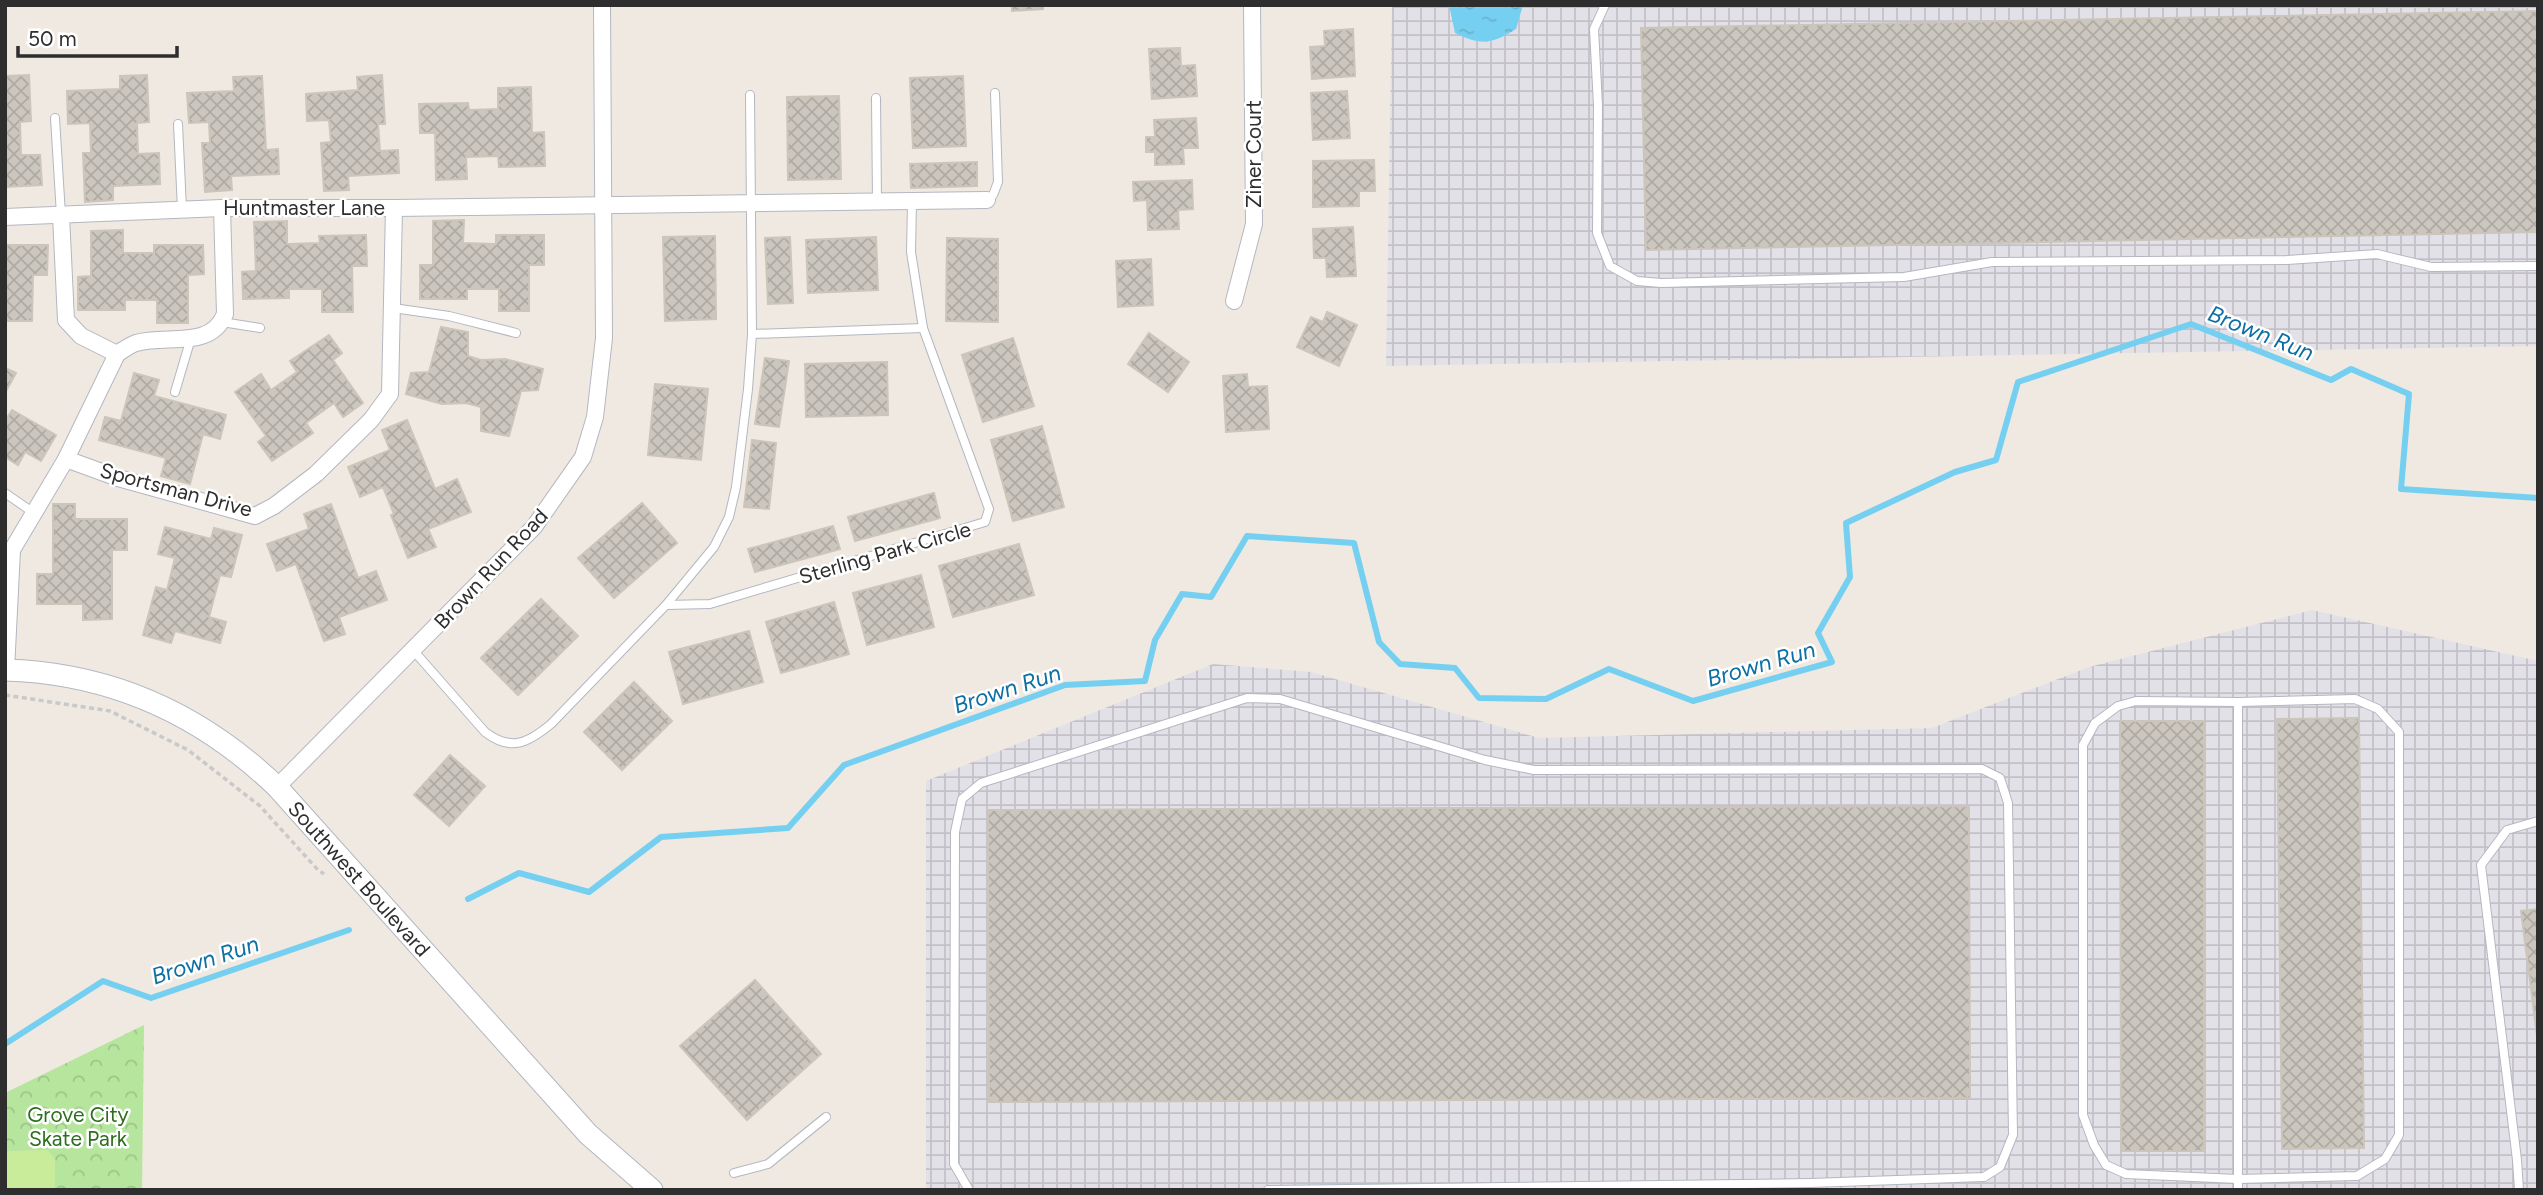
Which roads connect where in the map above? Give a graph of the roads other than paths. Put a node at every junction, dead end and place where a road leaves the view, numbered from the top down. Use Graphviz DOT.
graph roads {
  1 [pos="602,5"];
  2 [pos="1252,5"];
  3 [pos="1605,5"];
  4 [pos="995,93"];
  5 [pos="750,95"];
  6 [pos="876,98"];
  7 [pos="55,118"];
  8 [pos="178,124"];
  9 [pos="912,200"];
  10 [pos="987,200"];
  11 [pos="877,201"];
  12 [pos="750,203"];
  13 [pos="603,206"];
  14 [pos="222,208"];
  15 [pos="394,208"];
  16 [pos="182,209"];
  17 [pos="61,215"];
  18 [pos="5,217"];
  19 [pos="2538,266"];
  20 [pos="1234,301"];
  21 [pos="393,308"];
  22 [pos="222,323"];
  23 [pos="260,328"];
  24 [pos="923,328"];
  25 [pos="516,333"];
  26 [pos="752,334"];
  27 [pos="191,338"];
  28 [pos="117,354"];
  29 [pos="175,392"];
  30 [pos="66,459"];
  31 [pos="5,493"];
  32 [pos="34,513"];
  33 [pos="666,605"];
  34 [pos="413,650"];
  35 [pos="6,670"];
  36 [pos="2238,702"];
  37 [pos="277,787"];
  38 [pos="2538,821"];
  39 [pos="826,1117"];
  40 [pos="734,1173"];
  41 [pos="2238,1179"];
  42 [pos="1810,1186"];
  43 [pos="652,1190"];
  44 [pos="969,1190"];
  45 [pos="1268,1190"];
  46 [pos="2238,1190"];
  47 [pos="2519,1190"];
  1 -- 13 [label="street, Brown Run Road"];
  2 -- 20 [label="street, Ziner Court"];
  3 -- 19 [label="lane"];
  4 -- 10 [label="lane"];
  5 -- 12 [label="lane"];
  6 -- 11 [label="lane"];
  7 -- 17 [label="lane"];
  8 -- 16 [label="lane"];
  9 -- 10 [label="street"];
  9 -- 11 [label="street"];
  9 -- 24 [label="lane, Sterling Park Circle"];
  11 -- 12 [label="street"];
  12 -- 13 [label="street"];
  12 -- 26 [label="lane"];
  13 -- 15 [label="street, Huntmaster Lane"];
  13 -- 34 [label="street, Brown Run Road"];
  14 -- 15 [label="street, Huntmaster Lane"];
  14 -- 16 [label="street, Huntmaster Lane"];
  14 -- 22 [label="street"];
  15 -- 21 [label="street, Sportsman Drive"];
  16 -- 17 [label="street, Huntmaster Lane"];
  17 -- 18 [label="street, Huntmaster Lane"];
  17 -- 28 [label="street"];
  21 -- 25 [label="lane"];
  21 -- 30 [label="street, Sportsman Drive"];
  22 -- 23 [label="lane"];
  22 -- 27 [label="street"];
  24 -- 26 [label="lane"];
  24 -- 33 [label="lane, Sterling Park Circle"];
  26 -- 33 [label="lane"];
  27 -- 28 [label="street"];
  27 -- 29 [label="lane"];
  28 -- 30 [label="street"];
  30 -- 32 [label="street"];
  31 -- 32 [label="lane"];
  32 -- 35 [label="street"];
  33 -- 34 [label="lane"];
  34 -- 37 [label="street, Brown Run Road"];
  35 -- 37 [label="street, Southwest Boulevard"];
  36 -- 41 [label="lane"];
  36 -- 41 [label="lane"];
  36 -- 41 [label="lane"];
  37 -- 43 [label="street, Southwest Boulevard"];
  38 -- 47 [label="lane"];
  39 -- 40 [label="lane"];
  41 -- 46 [label="lane"];
  42 -- 44 [label="lane"];
  42 -- 45 [label="lane"];
}
